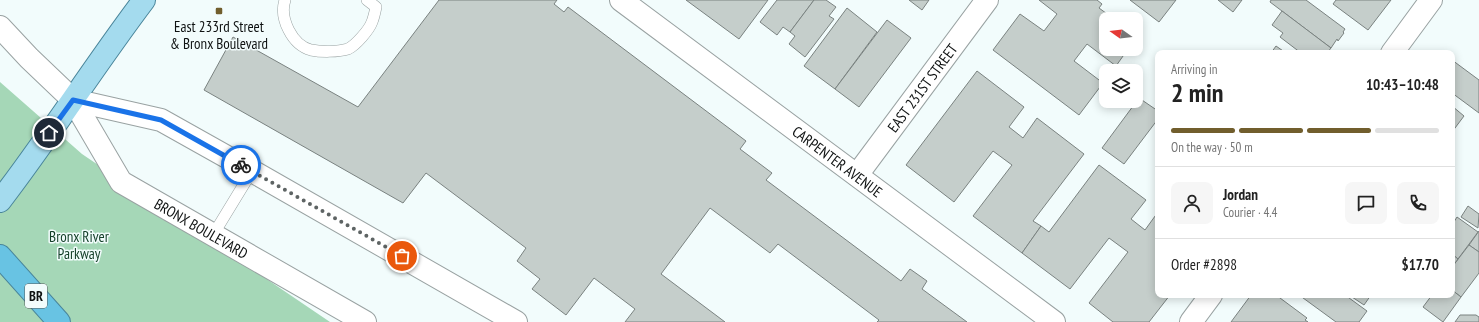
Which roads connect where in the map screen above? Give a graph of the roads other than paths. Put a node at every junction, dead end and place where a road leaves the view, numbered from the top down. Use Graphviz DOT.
graph roads {
  1 [pos="144,0"];
  2 [pos="285,0"];
  3 [pos="367,0"];
  4 [pos="621,0"];
  5 [pos="987,0"];
  6 [pos="1431,0"];
  7 [pos="0,27"];
  8 [pos="1394,50"];
  9 [pos="73,100"];
  10 [pos="252,171"];
  11 [pos="856,175"];
  12 [pos="0,201"];
  13 [pos="213,235"];
  14 [pos="0,256"];
  15 [pos="1209,298"];
  16 [pos="59,322"];
  17 [pos="365,322"];
  18 [pos="516,322"];
  19 [pos="1054,322"];
  20 [pos="1191,322"];
  1 -- 9 [label="main road"];
  2 -- 3 [label="lane"];
  4 -- 11 [label="street, CARPENTER AVENUE"];
  5 -- 11 [label="street, EAST 231ST STREET"];
  6 -- 8 [label="street"];
  7 -- 9 [label="street, BRONX BOULEVARD"];
  9 -- 10 [label="street"];
  9 -- 12 [label="main road"];
  9 -- 13 [label="street, BRONX BOULEVARD"];
  10 -- 13 [label="lane"];
  10 -- 18 [label="street"];
  11 -- 19 [label="street, CARPENTER AVENUE"];
  13 -- 17 [label="street, BRONX BOULEVARD"];
  14 -- 16 [label="highway, BR"];
  15 -- 20 [label="street"];
}
